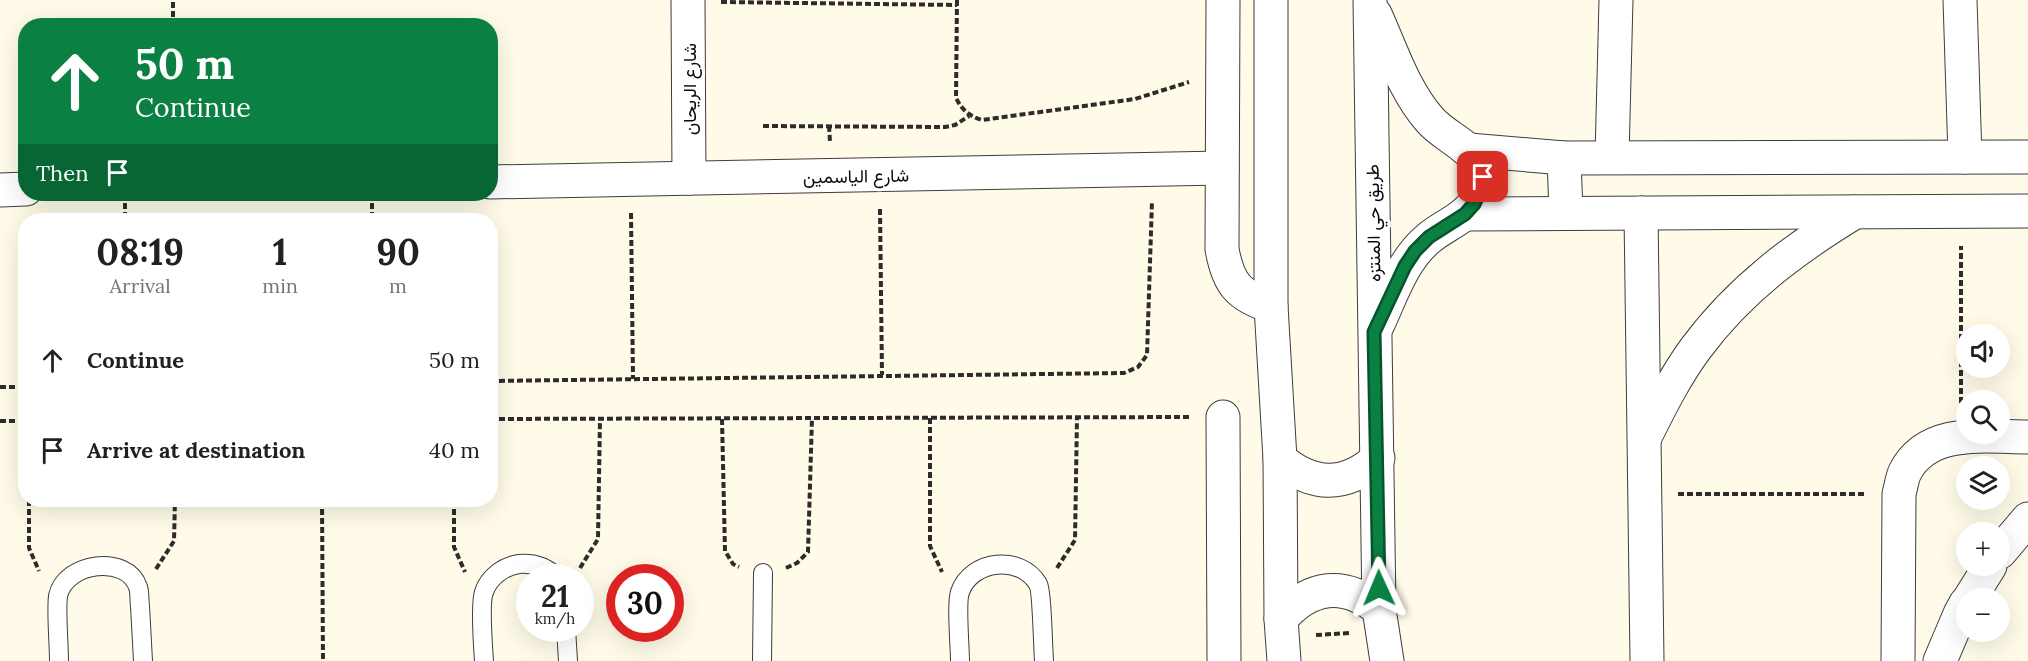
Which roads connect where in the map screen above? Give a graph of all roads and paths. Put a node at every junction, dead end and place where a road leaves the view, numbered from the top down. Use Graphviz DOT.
graph roads {
  1 [pos="173,0"];
  2 [pos="688,0"];
  3 [pos="1223,0"];
  4 [pos="1271,0"];
  5 [pos="1616,0"];
  6 [pos="1960,0"];
  7 [pos="1370,1"];
  8 [pos="742,3"];
  9 [pos="957,3"];
  10 [pos="173,18"];
  11 [pos="1223,80"];
  12 [pos="969,116"];
  13 [pos="763,126"];
  14 [pos="829,126"];
  15 [pos="830,139"];
  16 [pos="1469,150"];
  17 [pos="1612,157"];
  18 [pos="1965,157"];
  19 [pos="1564,158"];
  20 [pos="2028,158"];
  21 [pos="1222,168"];
  22 [pos="1152,170"];
  23 [pos="880,175"];
  24 [pos="689,178"];
  25 [pos="631,180"];
  26 [pos="498,182"];
  27 [pos="18,189"];
  28 [pos="0,190"];
  29 [pos="1961,211"];
  30 [pos="2028,211"];
  31 [pos="1856,212"];
  32 [pos="1566,213"];
  33 [pos="1641,213"];
  34 [pos="1465,214"];
  35 [pos="1271,306"];
  36 [pos="1374,332"];
  37 [pos="882,376"];
  38 [pos="633,379"];
  39 [pos="498,381"];
  40 [pos="0,387"];
  41 [pos="18,387"];
  42 [pos="1961,390"];
  43 [pos="1077,417"];
  44 [pos="1223,417"];
  45 [pos="722,418"];
  46 [pos="813,418"];
  47 [pos="930,418"];
  48 [pos="498,419"];
  49 [pos="600,419"];
  50 [pos="0,421"];
  51 [pos="18,421"];
  52 [pos="2010,437"];
  53 [pos="2028,437"];
  54 [pos="1956,438"];
  55 [pos="1644,440"];
  56 [pos="1378,458"];
  57 [pos="1280,459"];
  58 [pos="1645,494"];
  59 [pos="1899,494"];
  60 [pos="29,507"];
  61 [pos="174,507"];
  62 [pos="322,507"];
  63 [pos="454,507"];
  64 [pos="2028,519"];
  65 [pos="2010,540"];
  66 [pos="584,564"];
  67 [pos="516,565"];
  68 [pos="763,573"];
  69 [pos="1039,585"];
  70 [pos="138,587"];
  71 [pos="483,593"];
  72 [pos="959,594"];
  73 [pos="58,595"];
  74 [pos="1956,623"];
  75 [pos="1383,634"];
  76 [pos="1282,639"];
  77 [pos="567,642"];
  78 [pos="59,661"];
  79 [pos="143,661"];
  80 [pos="323,661"];
  81 [pos="484,661"];
  82 [pos="568,661"];
  83 [pos="762,661"];
  84 [pos="960,661"];
  85 [pos="1044,661"];
  86 [pos="1224,661"];
  87 [pos="1647,661"];
  88 [pos="1898,661"];
  89 [pos="1940,661"];
  1 -- 10 [label="path"];
  2 -- 24 [label="street, شارع الريحان"];
  3 -- 11 [label="street"];
  4 -- 35 [label="street"];
  5 -- 17 [label="street"];
  6 -- 18 [label="street"];
  7 -- 16 [label="street"];
  7 -- 36 [label="street, طريق حي المنتزه"];
  8 -- 9 [label="path"];
  9 -- 12 [label="path"];
  11 -- 12 [label="path"];
  11 -- 21 [label="street"];
  12 -- 14 [label="path"];
  13 -- 14 [label="path"];
  14 -- 15 [label="path"];
  16 -- 19 [label="street"];
  16 -- 34 [label="street"];
  17 -- 18 [label="street"];
  17 -- 19 [label="street"];
  18 -- 20 [label="street"];
  19 -- 32 [label="street"];
  21 -- 22 [label="street, شارع الياسمين"];
  21 -- 35 [label="street"];
  22 -- 23 [label="street, شارع الياسمين"];
  22 -- 37 [label="path"];
  23 -- 24 [label="street, شارع الياسمين"];
  23 -- 37 [label="path"];
  24 -- 25 [label="street, شارع الياسمين"];
  25 -- 26 [label="street, شارع الياسمين"];
  25 -- 38 [label="path"];
  27 -- 28 [label="street"];
  29 -- 30 [label="street"];
  29 -- 31 [label="street"];
  29 -- 42 [label="path"];
  31 -- 33 [label="street"];
  31 -- 55 [label="street"];
  32 -- 33 [label="street"];
  32 -- 34 [label="street"];
  33 -- 55 [label="street"];
  34 -- 36 [label="street"];
  35 -- 57 [label="street"];
  36 -- 56 [label="street, طريق حي المنتزه"];
  37 -- 38 [label="path"];
  38 -- 39 [label="path"];
  40 -- 41 [label="path"];
  43 -- 44 [label="path"];
  43 -- 47 [label="path"];
  43 -- 69 [label="path"];
  44 -- 86 [label="street"];
  45 -- 46 [label="path"];
  45 -- 49 [label="path"];
  45 -- 68 [label="path"];
  46 -- 47 [label="path"];
  46 -- 68 [label="path"];
  47 -- 72 [label="path"];
  48 -- 49 [label="path"];
  49 -- 66 [label="path"];
  50 -- 51 [label="path"];
  52 -- 53 [label="street"];
  54 -- 59 [label="street"];
  55 -- 58 [label="street"];
  56 -- 57 [label="street"];
  56 -- 75 [label="street, طريق حي المنتزه"];
  57 -- 76 [label="street"];
  58 -- 59 [label="path"];
  58 -- 87 [label="street"];
  59 -- 88 [label="street"];
  60 -- 73 [label="path"];
  61 -- 70 [label="path"];
  62 -- 80 [label="path"];
  63 -- 71 [label="path"];
  64 -- 65 [label="street"];
  67 -- 71 [label="lane"];
  68 -- 83 [label="lane"];
  69 -- 72 [label="lane"];
  69 -- 85 [label="lane"];
  70 -- 73 [label="lane"];
  70 -- 79 [label="lane"];
  71 -- 81 [label="lane"];
  72 -- 84 [label="lane"];
  73 -- 78 [label="lane"];
  74 -- 89 [label="street"];
  75 -- 76 [label="path"];
  75 -- 76 [label="street"];
  77 -- 82 [label="lane"];
}
